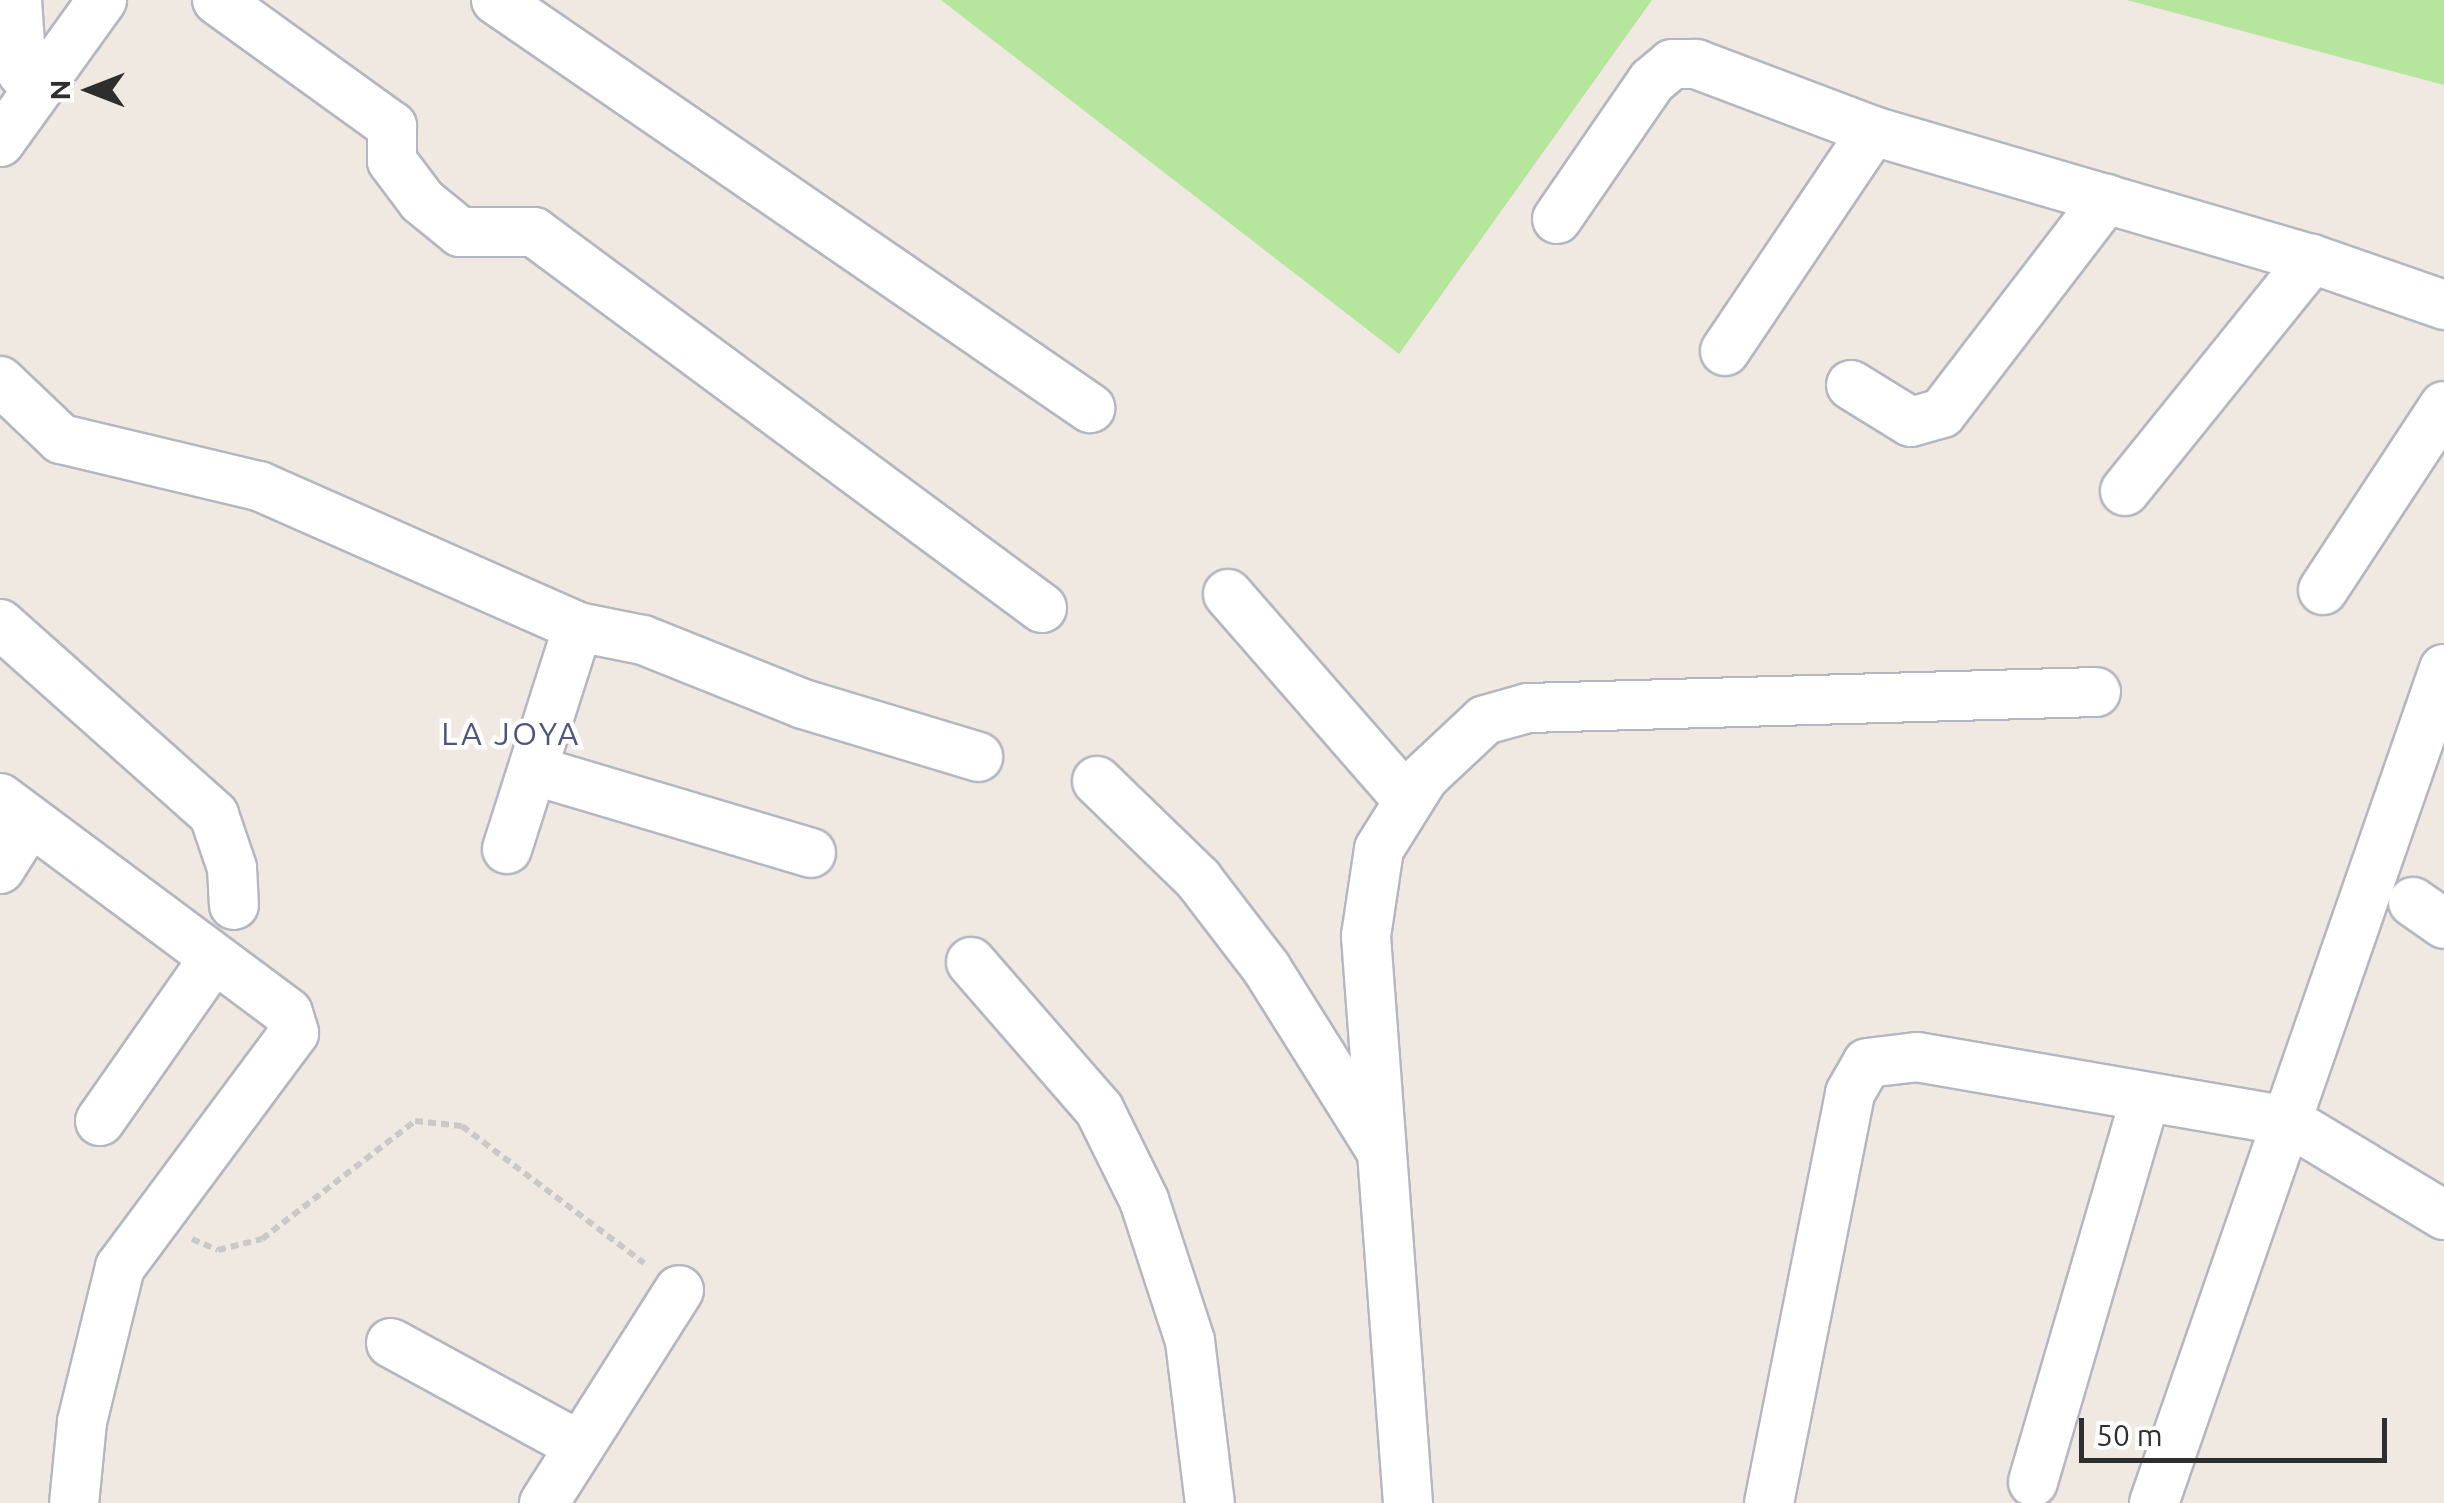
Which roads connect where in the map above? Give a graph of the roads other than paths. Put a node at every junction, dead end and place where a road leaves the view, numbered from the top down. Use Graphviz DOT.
graph roads {
  1 [pos="16,0"];
  2 [pos="102,0"];
  3 [pos="217,0"];
  4 [pos="496,0"];
  5 [pos="22,73"];
  6 [pos="1873,131"];
  7 [pos="0,141"];
  8 [pos="2106,199"];
  9 [pos="1557,219"];
  10 [pos="2312,258"];
  11 [pos="2444,305"];
  12 [pos="1724,351"];
  13 [pos="0,381"];
  14 [pos="1851,385"];
  15 [pos="2444,406"];
  16 [pos="1090,408"];
  17 [pos="2125,491"];
  18 [pos="2322,590"];
  19 [pos="1228,594"];
  20 [pos="1042,608"];
  21 [pos="0,624"];
  22 [pos="578,627"];
  23 [pos="2444,669"];
  24 [pos="2096,692"];
  25 [pos="978,758"];
  26 [pos="532,770"];
  27 [pos="1096,781"];
  28 [pos="1407,799"];
  29 [pos="15,810"];
  30 [pos="507,849"];
  31 [pos="811,852"];
  32 [pos="0,869"];
  33 [pos="234,905"];
  34 [pos="212,961"];
  35 [pos="971,962"];
  36 [pos="1285,999"];
  37 [pos="1372,1014"];
  38 [pos="2145,1099"];
  39 [pos="2288,1120"];
  40 [pos="100,1121"];
  41 [pos="1383,1153"];
  42 [pos="2444,1215"];
  43 [pos="680,1290"];
  44 [pos="391,1343"];
  45 [pos="580,1446"];
  46 [pos="2033,1482"];
  47 [pos="74,1503"];
  48 [pos="544,1503"];
  49 [pos="1210,1503"];
  50 [pos="1408,1503"];
  51 [pos="1769,1503"];
  52 [pos="2154,1503"];
  1 -- 5 [label="street"];
  2 -- 5 [label="street"];
  3 -- 20 [label="street"];
  4 -- 16 [label="street"];
  5 -- 7 [label="street"];
  6 -- 8 [label="street"];
  6 -- 9 [label="street"];
  6 -- 12 [label="street"];
  8 -- 10 [label="street"];
  8 -- 14 [label="street"];
  10 -- 11 [label="street"];
  10 -- 17 [label="street"];
  13 -- 22 [label="street"];
  15 -- 18 [label="street"];
  19 -- 28 [label="street"];
  21 -- 33 [label="street"];
  22 -- 25 [label="street"];
  22 -- 26 [label="street"];
  23 -- 39 [label="street"];
  24 -- 28 [label="street"];
  26 -- 30 [label="street"];
  26 -- 31 [label="street"];
  27 -- 36 [label="street"];
  28 -- 37 [label="street"];
  29 -- 32 [label="street"];
  29 -- 34 [label="street"];
  34 -- 40 [label="street"];
  34 -- 47 [label="street"];
  35 -- 49 [label="street"];
  36 -- 37 [label="street"];
  36 -- 41 [label="street"];
  37 -- 41 [label="street"];
  38 -- 39 [label="street"];
  38 -- 46 [label="street"];
  38 -- 51 [label="street"];
  39 -- 42 [label="street"];
  39 -- 52 [label="street"];
  41 -- 50 [label="street"];
  43 -- 45 [label="street"];
  44 -- 45 [label="street"];
  45 -- 48 [label="street"];
}
